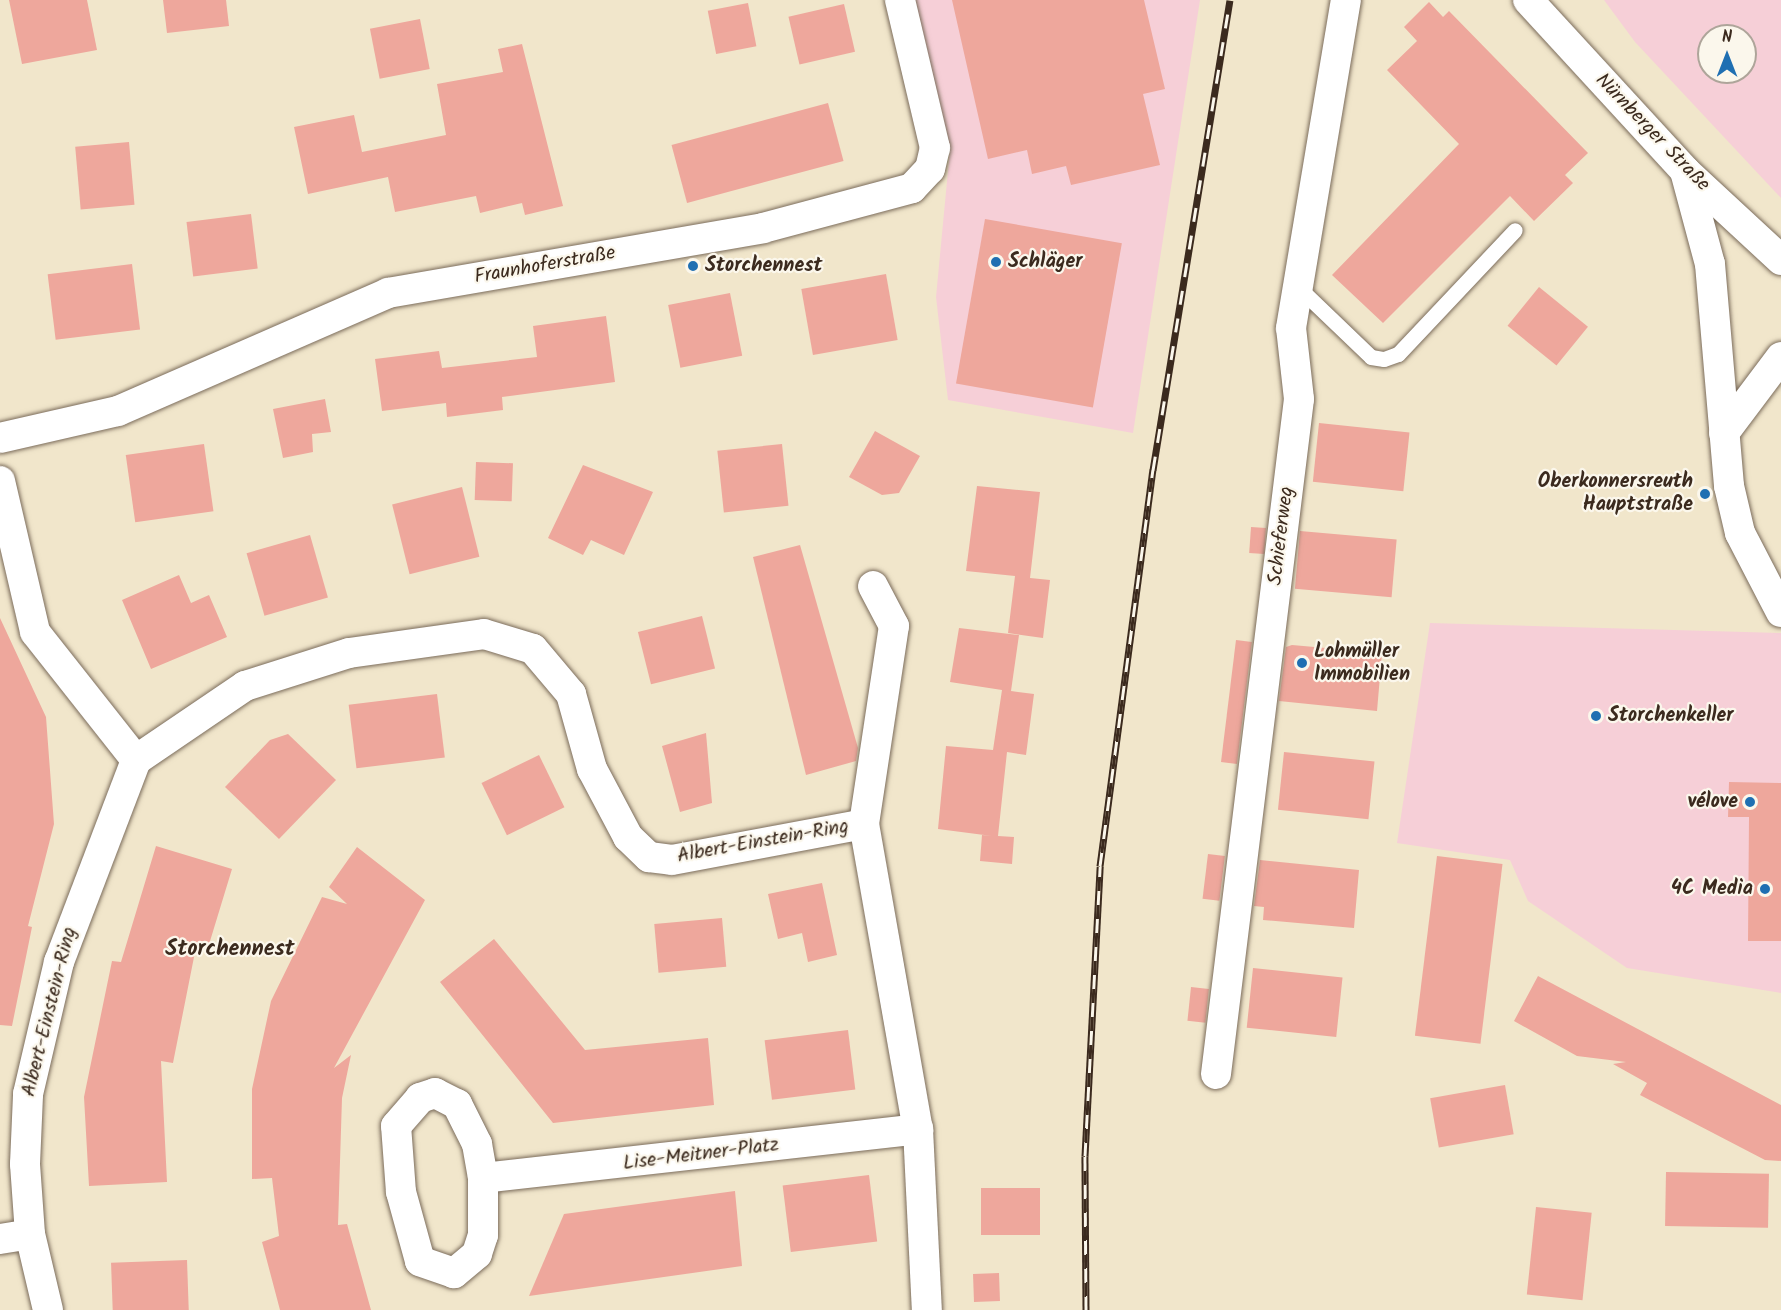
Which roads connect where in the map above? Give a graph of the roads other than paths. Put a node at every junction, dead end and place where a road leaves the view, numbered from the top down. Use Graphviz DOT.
graph roads {
  1 [pos="900,0"];
  2 [pos="1346,0"];
  3 [pos="1528,0"];
  4 [pos="1685,171"];
  5 [pos="1515,230"];
  6 [pos="1781,260"];
  7 [pos="1298,287"];
  8 [pos="1781,357"];
  9 [pos="1724,433"];
  10 [pos="0,438"];
  11 [pos="0,482"];
  12 [pos="873,586"];
  13 [pos="1781,612"];
  14 [pos="136,760"];
  15 [pos="864,824"];
  16 [pos="1216,1074"];
  17 [pos="918,1129"];
  18 [pos="483,1178"];
  19 [pos="30,1234"];
  20 [pos="0,1239"];
  21 [pos="48,1310"];
  22 [pos="927,1310"];
  1 -- 10 [label="street, Fraunhoferstraße"];
  2 -- 7 [label="street, Schieferweg"];
  3 -- 4 [label="street, Nürnberger Straße"];
  4 -- 6 [label="street, Nürnberger Straße"];
  4 -- 9 [label="street"];
  5 -- 7 [label="lane"];
  7 -- 16 [label="street, Schieferweg"];
  8 -- 9 [label="street"];
  9 -- 13 [label="street"];
  11 -- 14 [label="street"];
  12 -- 15 [label="street, Albert-Einstein-Ring"];
  14 -- 15 [label="street, Albert-Einstein-Ring"];
  14 -- 19 [label="street, Albert-Einstein-Ring"];
  15 -- 17 [label="street, Albert-Einstein-Ring"];
  17 -- 18 [label="street, Lise-Meitner-Platz"];
  17 -- 22 [label="street, Albert-Einstein-Ring"];
  18 -- 18 [label="street"];
  19 -- 20 [label="street"];
  19 -- 21 [label="street, Albert-Einstein-Ring"];
}
